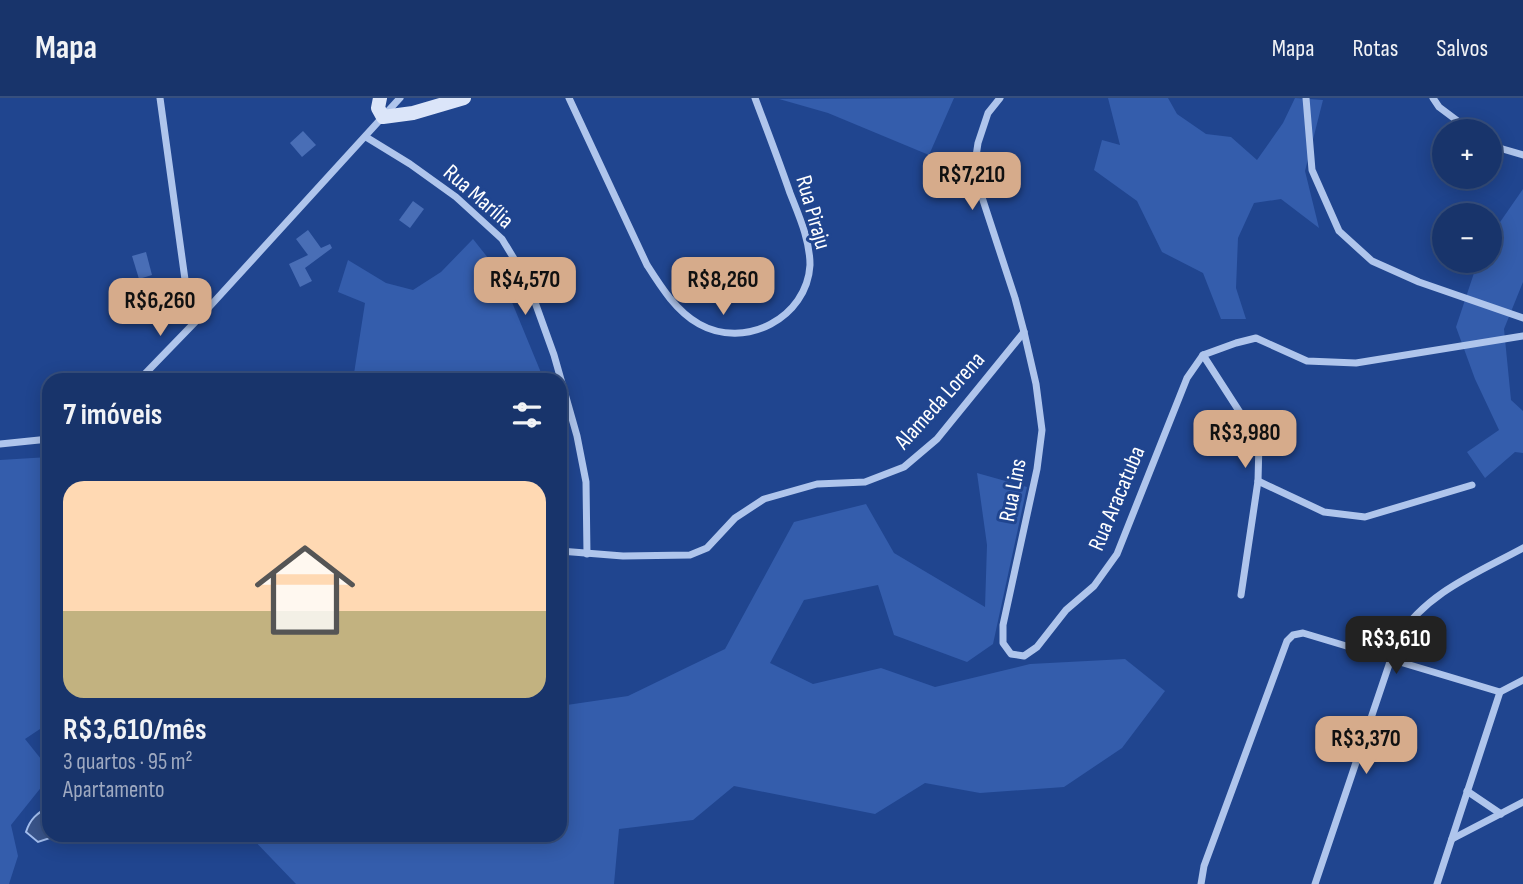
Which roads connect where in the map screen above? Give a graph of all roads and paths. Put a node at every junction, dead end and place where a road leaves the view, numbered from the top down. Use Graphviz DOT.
graph roads {
  1 [pos="160,98"];
  2 [pos="380,98"];
  3 [pos="400,98"];
  4 [pos="464,98"];
  5 [pos="569,98"];
  6 [pos="755,98"];
  7 [pos="1000,98"];
  8 [pos="1306,98"];
  9 [pos="1433,98"];
  10 [pos="383,117"];
  11 [pos="1456,119"];
  12 [pos="366,136"];
  13 [pos="1502,149"];
  14 [pos="1523,155"];
  15 [pos="201,316"];
  16 [pos="1523,318"];
  17 [pos="1024,332"];
  18 [pos="1523,336"];
  19 [pos="1203,355"];
  20 [pos="146,373"];
  21 [pos="559,373"];
  22 [pos="567,401"];
  23 [pos="42,440"];
  24 [pos="0,444"];
  25 [pos="1258,481"];
  26 [pos="1472,485"];
  27 [pos="1523,548"];
  28 [pos="567,552"];
  29 [pos="587,554"];
  30 [pos="1241,595"];
  31 [pos="1011,654"];
  32 [pos="1390,660"];
  33 [pos="1523,680"];
  34 [pos="1500,692"];
  35 [pos="1467,791"];
  36 [pos="1523,802"];
  37 [pos="1501,814"];
  38 [pos="1451,839"];
  39 [pos="1201,884"];
  40 [pos="1315,884"];
  41 [pos="1437,884"];
  1 -- 15 [label="street"];
  2 -- 10 [label="street"];
  3 -- 10 [label="street"];
  4 -- 10 [label="street"];
  5 -- 6 [label="street, Rua Piraju"];
  7 -- 17 [label="street, Rua Lins"];
  8 -- 16 [label="street"];
  9 -- 11 [label="street"];
  10 -- 12 [label="street"];
  12 -- 15 [label="street"];
  12 -- 21 [label="street, Rua Marília"];
  13 -- 14 [label="street"];
  15 -- 20 [label="street"];
  17 -- 29 [label="street, Alameda Lorena"];
  17 -- 31 [label="street, Rua Lins"];
  18 -- 19 [label="street"];
  19 -- 25 [label="street"];
  19 -- 31 [label="street, Rua Aracatuba"];
  22 -- 29 [label="street, Rua Marília"];
  23 -- 24 [label="street"];
  25 -- 26 [label="street"];
  25 -- 30 [label="street"];
  27 -- 32 [label="street"];
  28 -- 29 [label="street, Alameda Lorena"];
  32 -- 34 [label="street"];
  32 -- 39 [label="street"];
  32 -- 40 [label="street"];
  33 -- 34 [label="street"];
  34 -- 35 [label="street"];
  35 -- 37 [label="street"];
  35 -- 38 [label="street"];
  36 -- 37 [label="street"];
  37 -- 38 [label="street"];
  38 -- 41 [label="street"];
}
